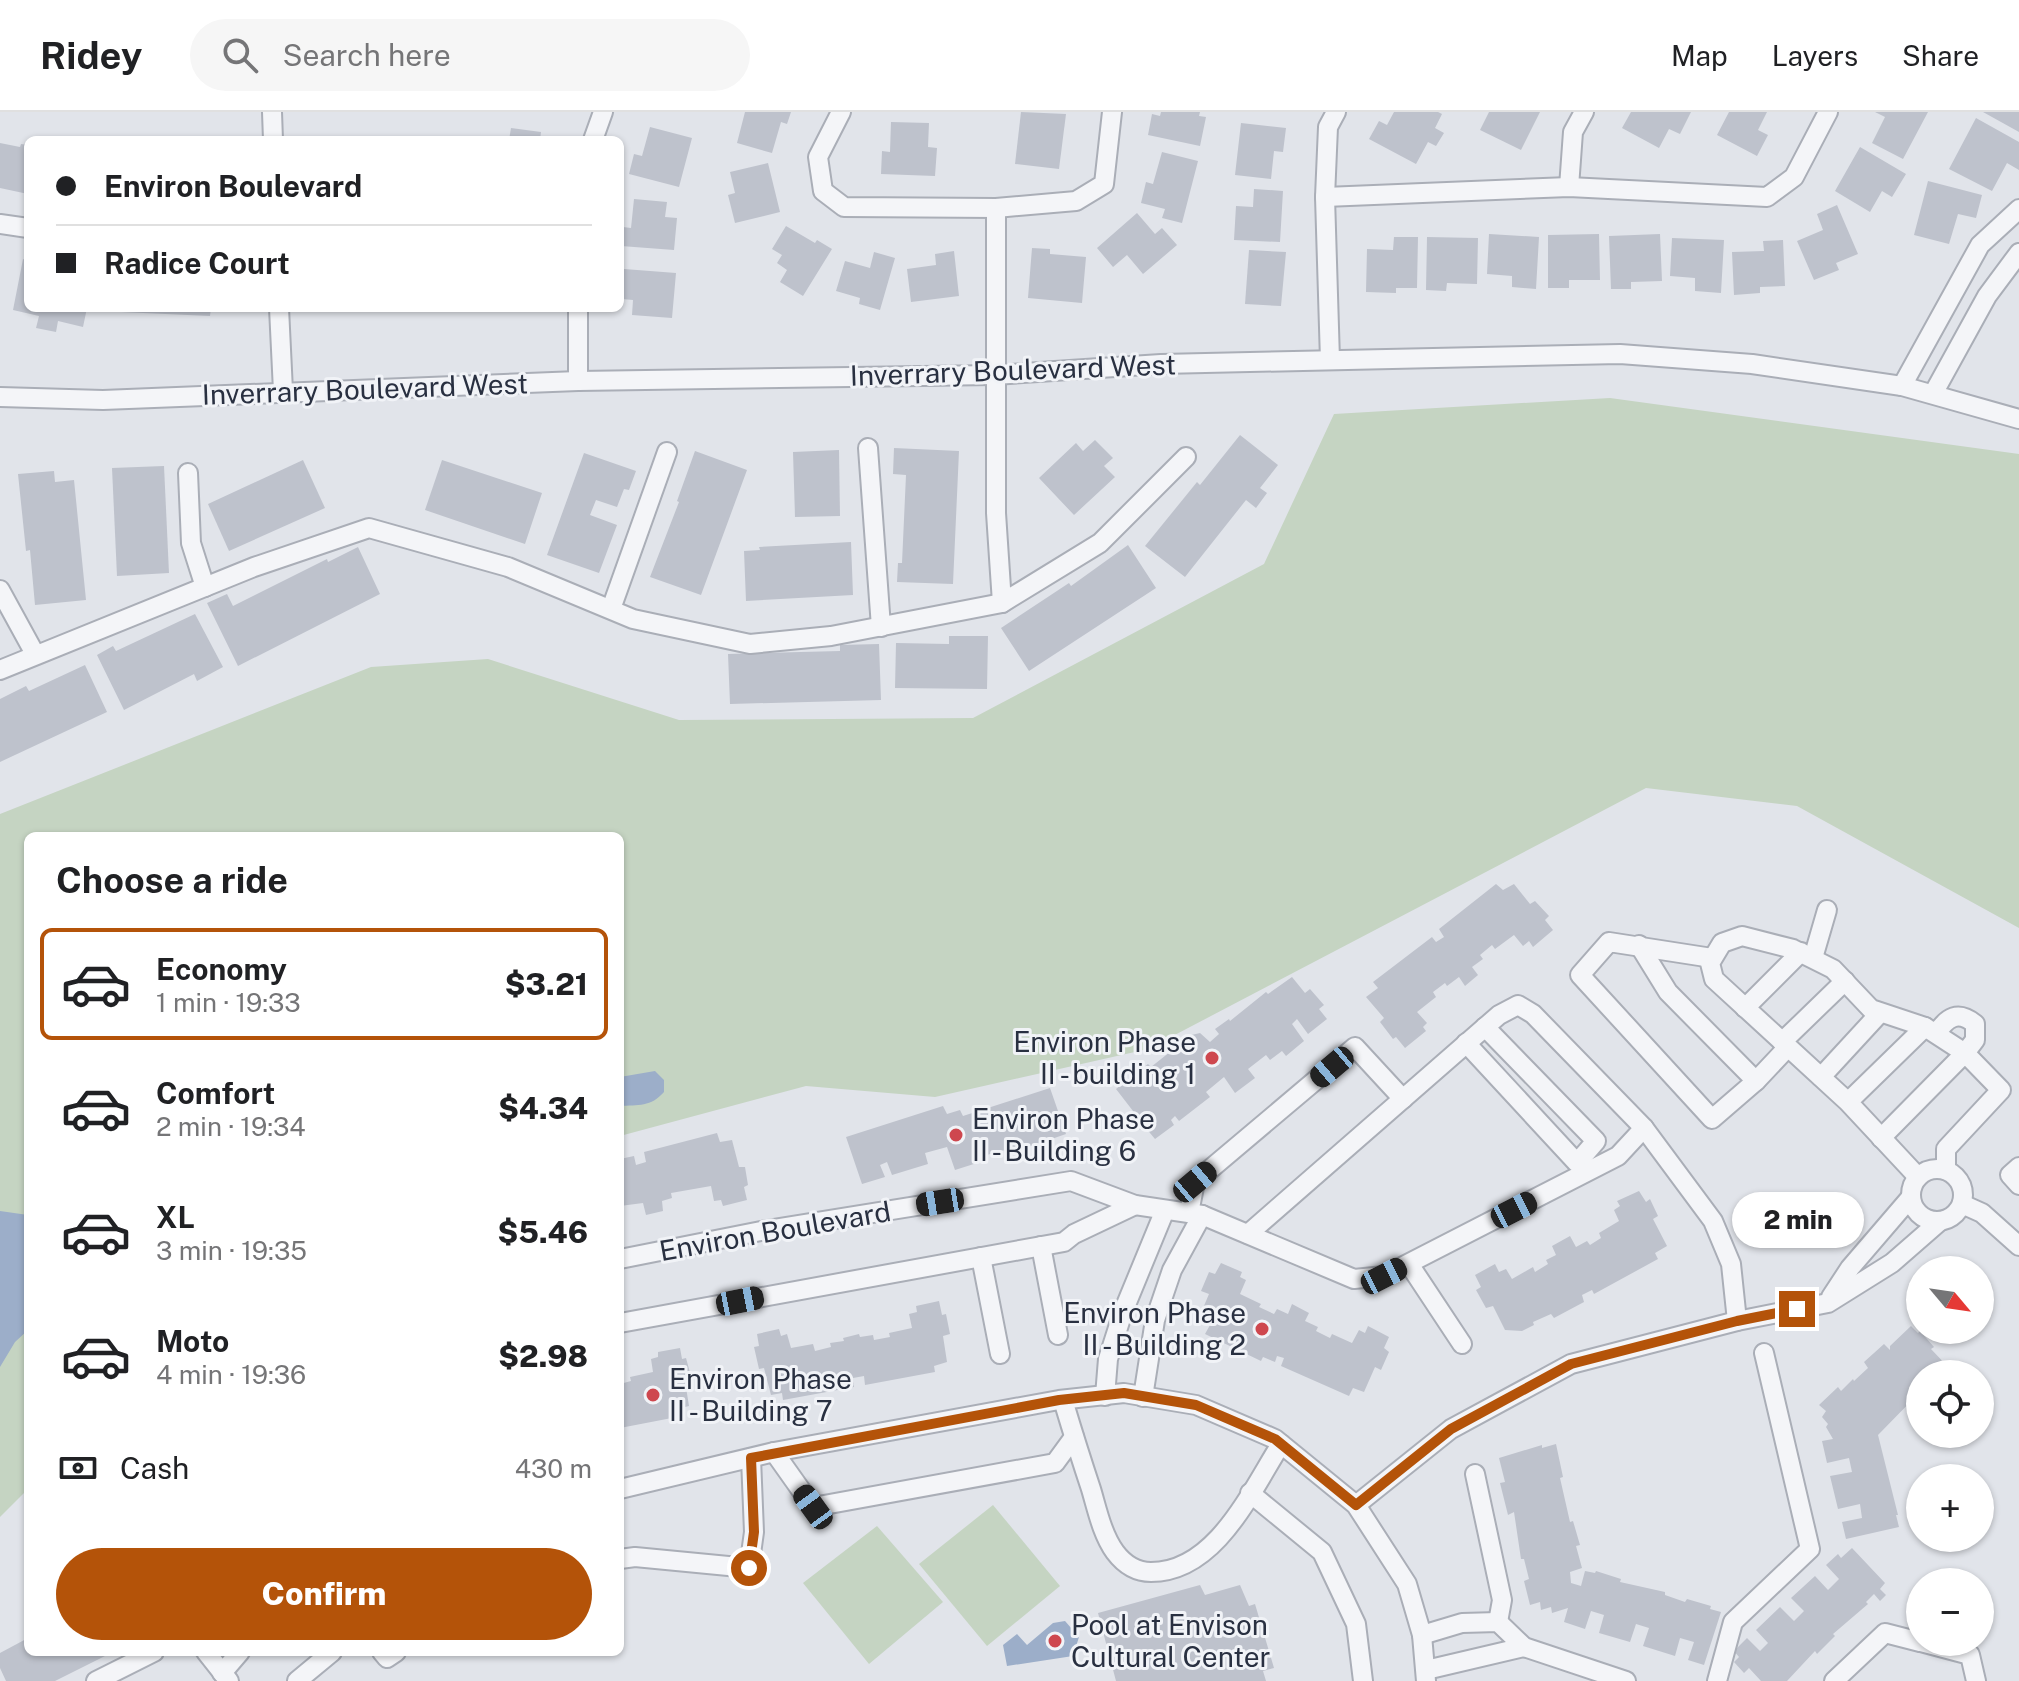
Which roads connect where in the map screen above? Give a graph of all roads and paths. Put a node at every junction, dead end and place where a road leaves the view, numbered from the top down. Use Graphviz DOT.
graph roads {
  1 [pos="272,112"];
  2 [pos="603,112"];
  3 [pos="841,112"];
  4 [pos="1112,112"];
  5 [pos="1336,112"];
  6 [pos="1584,112"];
  7 [pos="1828,112"];
  8 [pos="273,136"];
  9 [pos="594,136"];
  10 [pos="1569,187"];
  11 [pos="1325,197"];
  12 [pos="996,208"];
  13 [pos="2019,209"];
  14 [pos="0,224"];
  15 [pos="24,227"];
  16 [pos="1987,238"];
  17 [pos="2016,257"];
  18 [pos="279,312"];
  19 [pos="578,312"];
  20 [pos="1330,360"];
  21 [pos="994,375"];
  22 [pos="578,381"];
  23 [pos="1902,386"];
  24 [pos="283,391"];
  25 [pos="1933,394"];
  26 [pos="0,397"];
  27 [pos="2019,419"];
  28 [pos="868,448"];
  29 [pos="667,452"];
  30 [pos="1186,457"];
  31 [pos="188,473"];
  32 [pos="205,587"];
  33 [pos="0,590"];
  34 [pos="1002,603"];
  35 [pos="611,609"];
  36 [pos="881,627"];
  37 [pos="35,654"];
  38 [pos="0,670"];
  39 [pos="1827,910"];
  40 [pos="1639,945"];
  41 [pos="1807,955"];
  42 [pos="1712,958"];
  43 [pos="1845,981"];
  44 [pos="1745,1008"];
  45 [pos="1880,1013"];
  46 [pos="1485,1027"];
  47 [pos="1930,1030"];
  48 [pos="1466,1043"];
  49 [pos="1785,1044"];
  50 [pos="1965,1053"];
  51 [pos="1821,1077"];
  52 [pos="1756,1081"];
  53 [pos="1403,1099"];
  54 [pos="1848,1102"];
  55 [pos="1644,1128"];
  56 [pos="1881,1138"];
  57 [pos="2019,1167"];
  58 [pos="1946,1170"];
  59 [pos="1918,1177"];
  60 [pos="2019,1185"];
  61 [pos="1911,1197"];
  62 [pos="1962,1204"];
  63 [pos="1135,1205"];
  64 [pos="1165,1210"];
  65 [pos="1196,1214"];
  66 [pos="1939,1222"];
  67 [pos="1248,1234"];
  68 [pos="1041,1246"];
  69 [pos="2019,1246"];
  70 [pos="981,1257"];
  71 [pos="624,1258"];
  72 [pos="1409,1264"];
  73 [pos="1828,1303"];
  74 [pos="1737,1321"];
  75 [pos="624,1322"];
  76 [pos="1058,1335"];
  77 [pos="1462,1344"];
  78 [pos="1764,1353"];
  79 [pos="1000,1354"];
  80 [pos="1105,1396"];
  81 [pos="1143,1397"];
  82 [pos="1063,1400"];
  83 [pos="1074,1437"];
  84 [pos="1281,1444"];
  85 [pos="774,1452"];
  86 [pos="751,1458"];
  87 [pos="1475,1474"];
  88 [pos="624,1488"];
  89 [pos="1250,1493"];
  90 [pos="1356,1505"];
  91 [pos="624,1558"];
  92 [pos="1498,1622"];
  93 [pos="1422,1635"];
  94 [pos="1906,1638"];
  95 [pos="1524,1647"];
  96 [pos="146,1656"];
  97 [pos="209,1656"];
  98 [pos="238,1656"];
  99 [pos="327,1656"];
  100 [pos="1970,1656"];
  101 [pos="1426,1675"];
  102 [pos="226,1677"];
  103 [pos="96,1681"];
  104 [pos="297,1681"];
  105 [pos="1363,1681"];
  106 [pos="1626,1681"];
  107 [pos="1717,1681"];
  108 [pos="1834,1681"];
  109 [pos="1976,1681"];
  1 -- 8 [label="street"];
  2 -- 9 [label="street"];
  3 -- 12 [label="street"];
  4 -- 12 [label="street"];
  5 -- 11 [label="street"];
  6 -- 10 [label="street"];
  7 -- 10 [label="street"];
  10 -- 11 [label="street"];
  11 -- 20 [label="street"];
  12 -- 21 [label="street"];
  13 -- 16 [label="street"];
  14 -- 15 [label="street"];
  16 -- 17 [label="street"];
  16 -- 23 [label="street"];
  17 -- 25 [label="street"];
  18 -- 24 [label="street"];
  19 -- 22 [label="street"];
  20 -- 21 [label="street, Inverrary Boulevard West"];
  20 -- 23 [label="street, Inverrary Boulevard West"];
  21 -- 22 [label="street, Inverrary Boulevard West"];
  21 -- 34 [label="street"];
  22 -- 24 [label="street, Inverrary Boulevard West"];
  23 -- 25 [label="street, Inverrary Boulevard West"];
  24 -- 26 [label="street, Inverrary Boulevard West"];
  25 -- 27 [label="street, Inverrary Boulevard West"];
  28 -- 36 [label="street"];
  29 -- 35 [label="street"];
  30 -- 34 [label="street"];
  31 -- 32 [label="street"];
  32 -- 35 [label="street"];
  32 -- 37 [label="street"];
  33 -- 37 [label="street"];
  34 -- 36 [label="street"];
  35 -- 36 [label="street"];
  37 -- 38 [label="street"];
  39 -- 41 [label="street"];
  40 -- 42 [label="street"];
  40 -- 52 [label="street"];
  40 -- 52 [label="street"];
  41 -- 42 [label="street"];
  41 -- 43 [label="street"];
  41 -- 44 [label="street"];
  42 -- 44 [label="street"];
  43 -- 45 [label="street"];
  43 -- 49 [label="street"];
  44 -- 49 [label="street"];
  45 -- 47 [label="street"];
  45 -- 51 [label="street"];
  46 -- 48 [label="street"];
  46 -- 48 [label="street"];
  46 -- 55 [label="street"];
  47 -- 50 [label="street"];
  47 -- 50 [label="street"];
  47 -- 54 [label="street"];
  48 -- 53 [label="street"];
  49 -- 51 [label="street"];
  49 -- 52 [label="street"];
  50 -- 56 [label="street"];
  50 -- 58 [label="street"];
  51 -- 54 [label="street"];
  53 -- 65 [label="street"];
  53 -- 67 [label="street"];
  54 -- 56 [label="street"];
  55 -- 72 [label="street, Environ Boulevard"];
  55 -- 74 [label="street"];
  56 -- 59 [label="street"];
  57 -- 60 [label="street"];
  58 -- 59 [label="street"];
  58 -- 62 [label="street"];
  59 -- 61 [label="street"];
  61 -- 66 [label="street"];
  61 -- 73 [label="street"];
  62 -- 66 [label="street"];
  62 -- 69 [label="street"];
  63 -- 64 [label="street, Environ Boulevard"];
  63 -- 68 [label="street"];
  63 -- 71 [label="street, Environ Boulevard"];
  64 -- 65 [label="street, Environ Boulevard"];
  64 -- 80 [label="street"];
  65 -- 67 [label="street, Environ Boulevard"];
  65 -- 81 [label="street"];
  66 -- 73 [label="street"];
  67 -- 72 [label="street, Environ Boulevard"];
  68 -- 70 [label="street"];
  68 -- 76 [label="street"];
  70 -- 75 [label="street"];
  70 -- 79 [label="street"];
  72 -- 77 [label="street"];
  73 -- 74 [label="street"];
  74 -- 90 [label="street"];
  78 -- 107 [label="street"];
  80 -- 81 [label="street"];
  80 -- 82 [label="street"];
  81 -- 84 [label="street"];
  82 -- 83 [label="street"];
  82 -- 85 [label="street"];
  83 -- 85 [label="street"];
  83 -- 89 [label="street"];
  84 -- 89 [label="street"];
  84 -- 90 [label="street"];
  85 -- 86 [label="street"];
  86 -- 88 [label="street"];
  86 -- 91 [label="street"];
  87 -- 92 [label="street"];
  89 -- 105 [label="street"];
  90 -- 93 [label="street"];
  92 -- 93 [label="street"];
  92 -- 95 [label="street"];
  93 -- 101 [label="street"];
  94 -- 108 [label="street"];
  95 -- 101 [label="street"];
  95 -- 106 [label="street"];
  96 -- 103 [label="street"];
  97 -- 102 [label="street"];
  98 -- 102 [label="street"];
  99 -- 104 [label="street"];
  100 -- 109 [label="street"];
}
